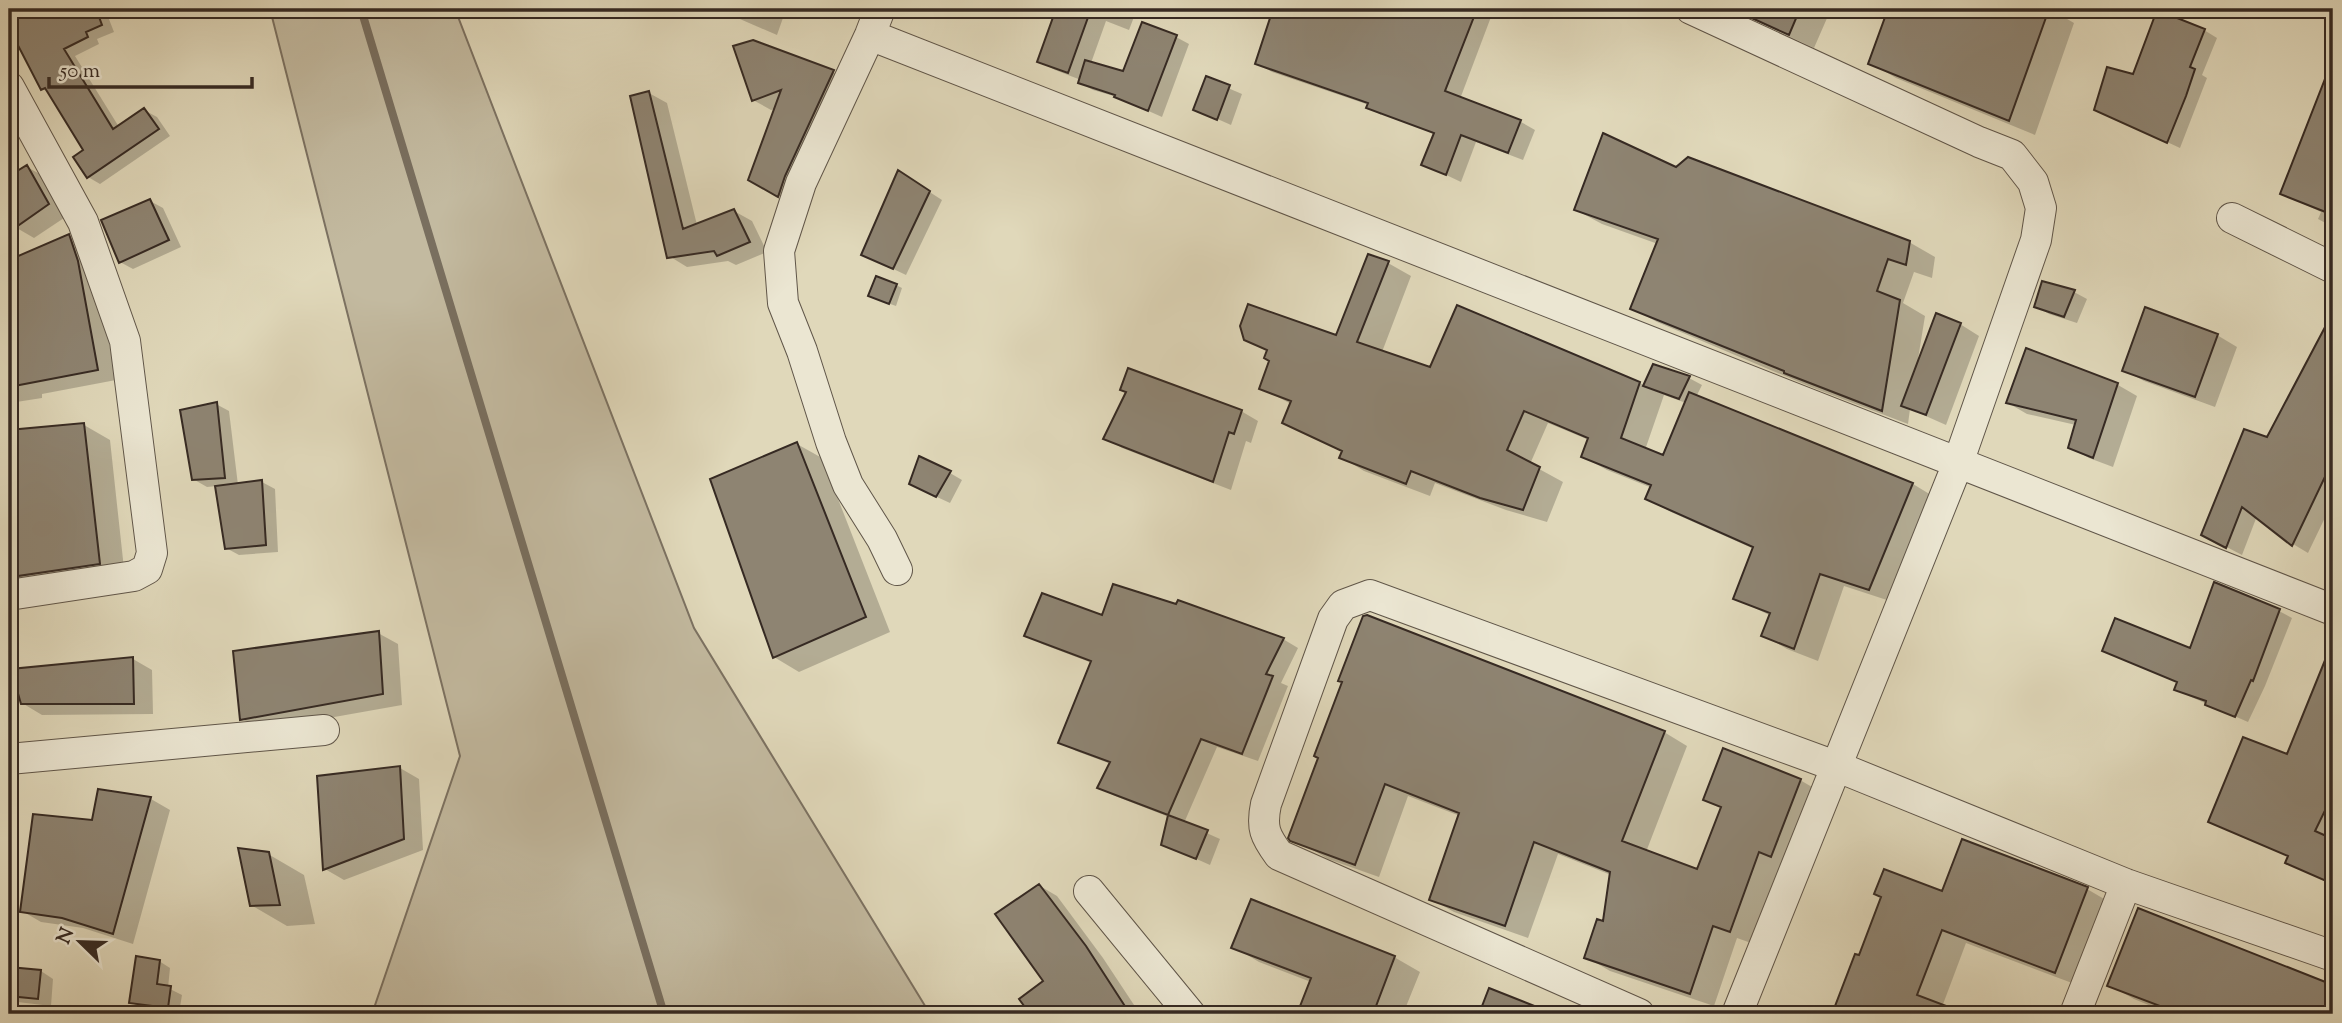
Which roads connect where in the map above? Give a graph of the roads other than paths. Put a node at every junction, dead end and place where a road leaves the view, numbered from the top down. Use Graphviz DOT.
graph roads {
  1 [pos="1691,9"];
  2 [pos="875,22"];
  3 [pos="9,87"];
  4 [pos="2232,218"];
  5 [pos="2333,268"];
  6 [pos="1958,463"];
  7 [pos="897,570"];
  8 [pos="9,595"];
  9 [pos="2333,610"];
  10 [pos="324,730"];
  11 [pos="9,759"];
  12 [pos="1838,767"];
  13 [pos="2126,884"];
  14 [pos="1089,891"];
  15 [pos="2333,956"];
  16 [pos="1190,1014"];
  17 [pos="1639,1014"];
  18 [pos="1737,1014"];
  19 [pos="2075,1014"];
  1 -- 6 [label="street"];
  2 -- 6 [label="street"];
  2 -- 7 [label="street"];
  3 -- 8 [label="street"];
  4 -- 5 [label="street"];
  6 -- 9 [label="street"];
  6 -- 12 [label="street"];
  10 -- 11 [label="street"];
  12 -- 13 [label="street"];
  12 -- 17 [label="street"];
  12 -- 18 [label="street"];
  13 -- 15 [label="street"];
  13 -- 19 [label="street"];
  14 -- 16 [label="street"];
}
